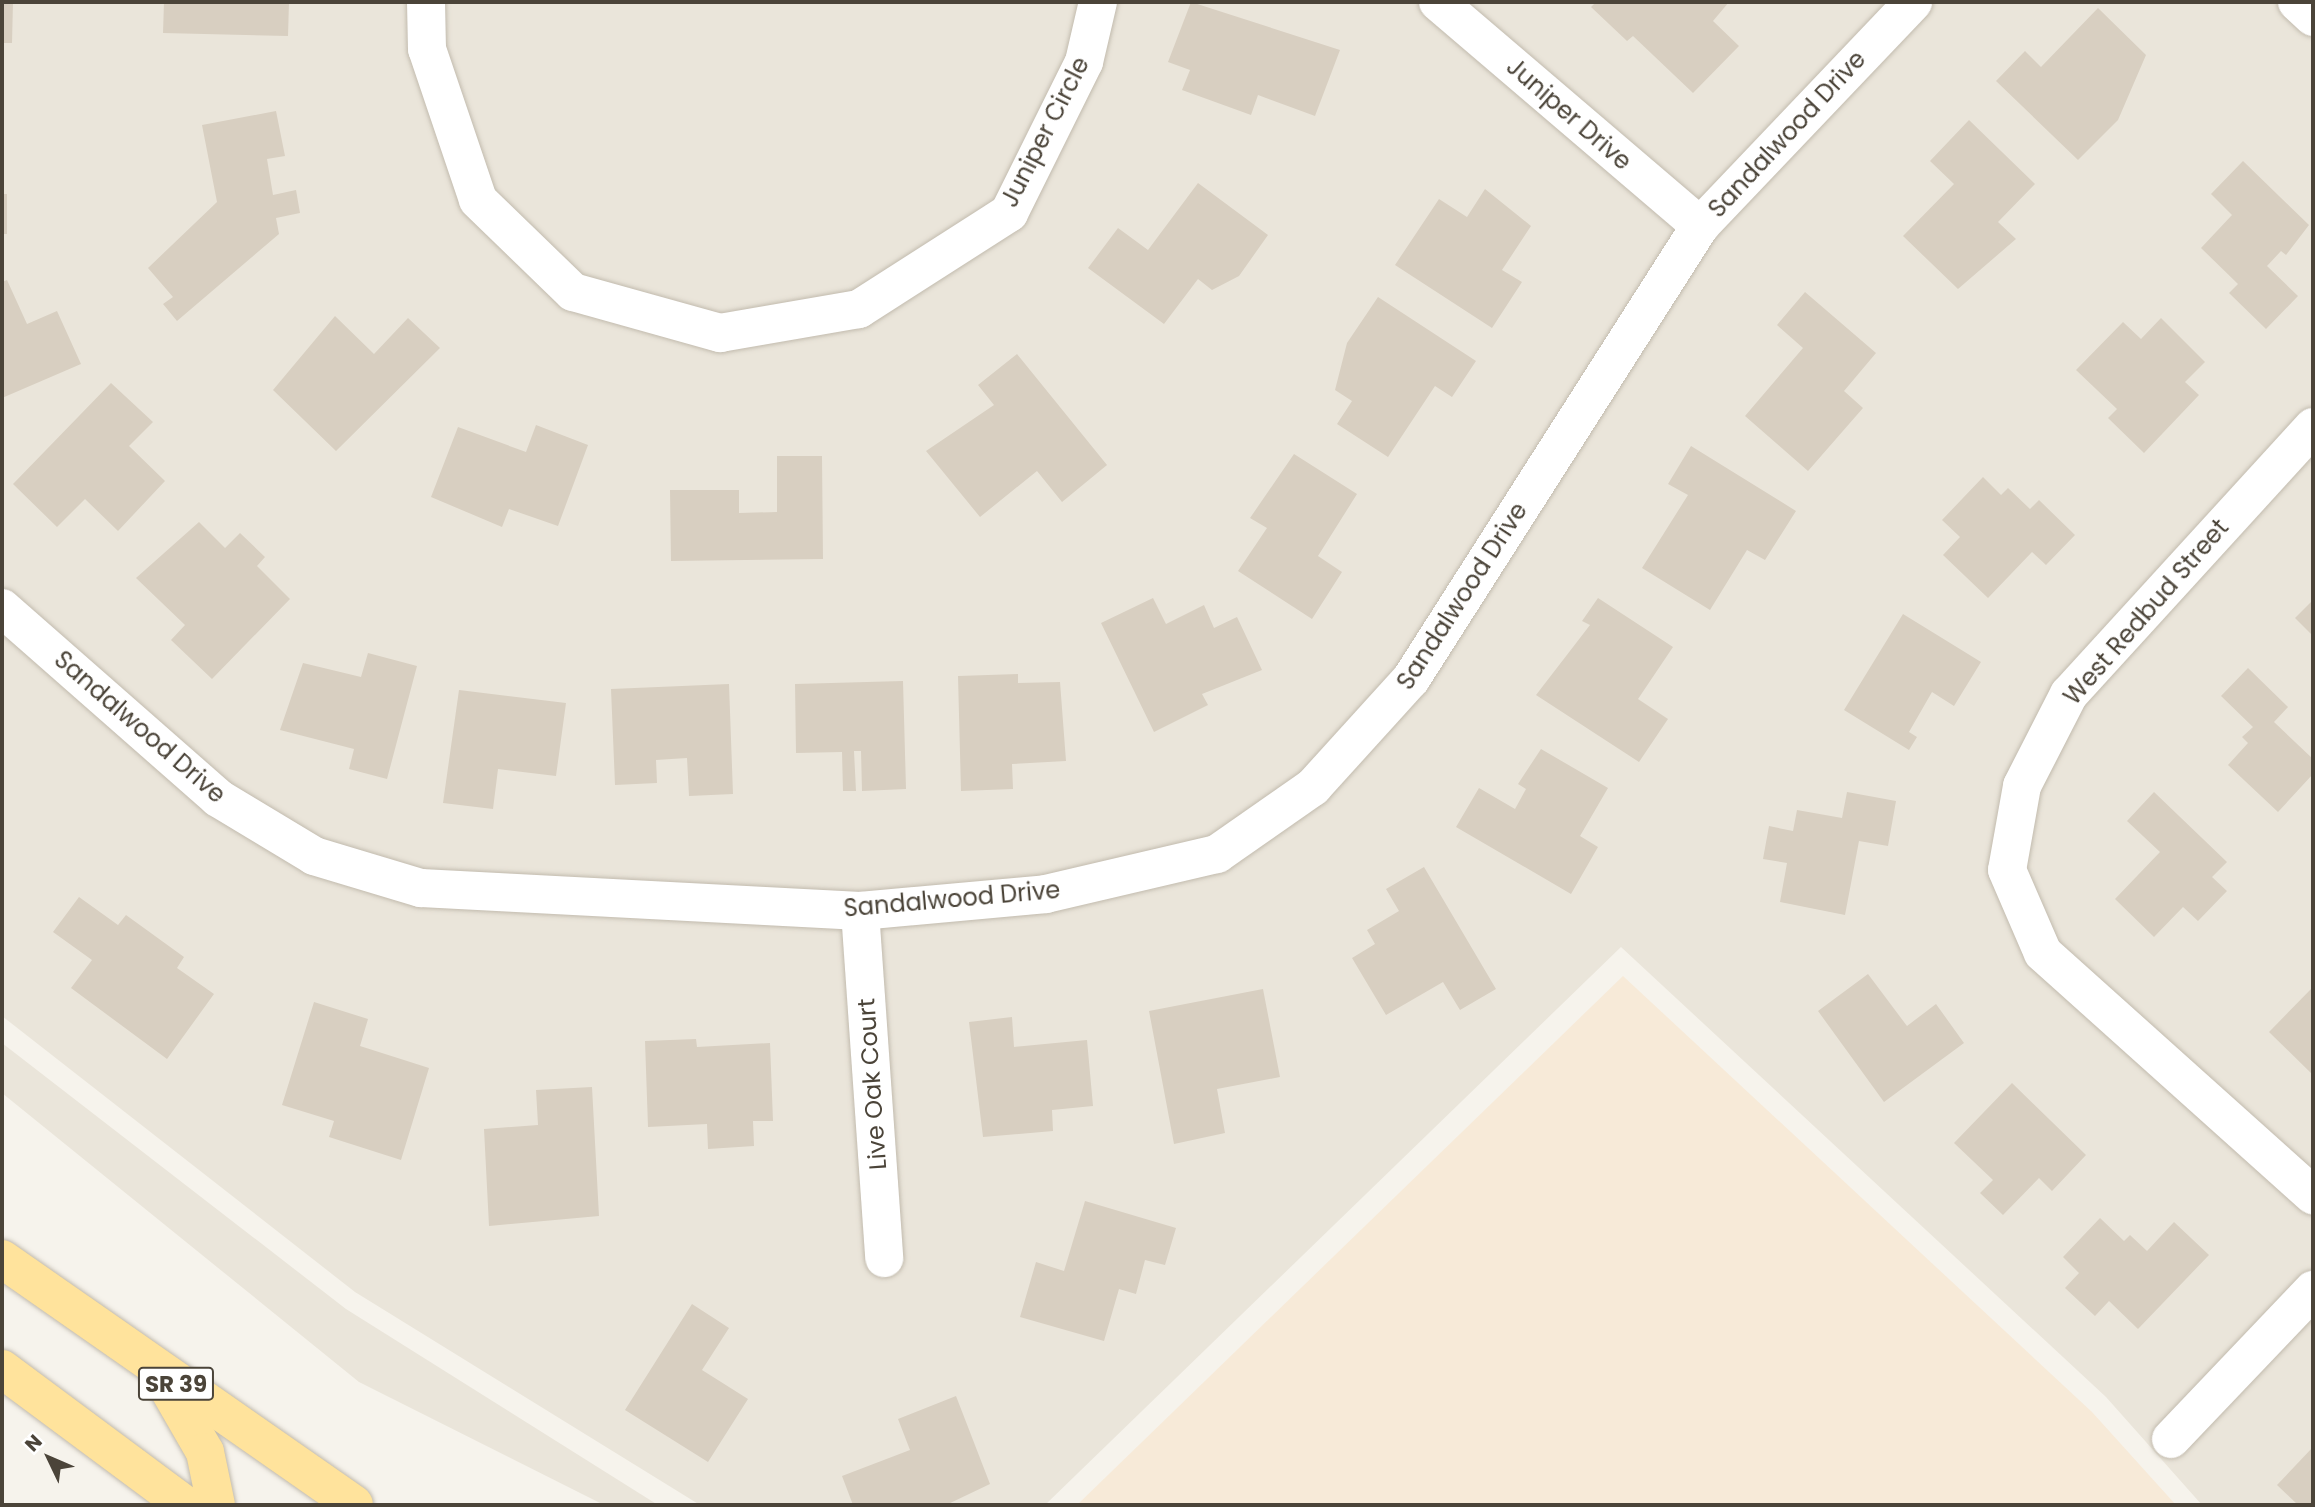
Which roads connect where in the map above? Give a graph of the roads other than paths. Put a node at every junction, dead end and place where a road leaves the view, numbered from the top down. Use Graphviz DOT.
graph roads {
  1 [pos="426,2"];
  2 [pos="1098,2"];
  3 [pos="1438,2"];
  4 [pos="1913,2"];
  5 [pos="2297,2"];
  6 [pos="2313,17"];
  7 [pos="1700,226"];
  8 [pos="2313,427"];
  9 [pos="2,608"];
  10 [pos="860,911"];
  11 [pos="2313,1195"];
  12 [pos="884,1258"];
  13 [pos="2,1259"];
  14 [pos="2313,1290"];
  15 [pos="2,1369"];
  16 [pos="157,1371"];
  17 [pos="2171,1439"];
  18 [pos="185,1505"];
  19 [pos="216,1505"];
  20 [pos="354,1505"];
  1 -- 2 [label="street, Juniper Circle"];
  3 -- 7 [label="street, Juniper Drive"];
  4 -- 7 [label="street, Sandalwood Drive"];
  5 -- 6 [label="street"];
  7 -- 10 [label="street, Sandalwood Drive"];
  8 -- 11 [label="street, West Redbud Street"];
  9 -- 10 [label="street, Sandalwood Drive"];
  10 -- 12 [label="street, Live Oak Court"];
  13 -- 16 [label="main road, SR 39"];
  14 -- 17 [label="street"];
  15 -- 18 [label="main road"];
  16 -- 19 [label="main road"];
  16 -- 20 [label="main road, SR 39"];
}
